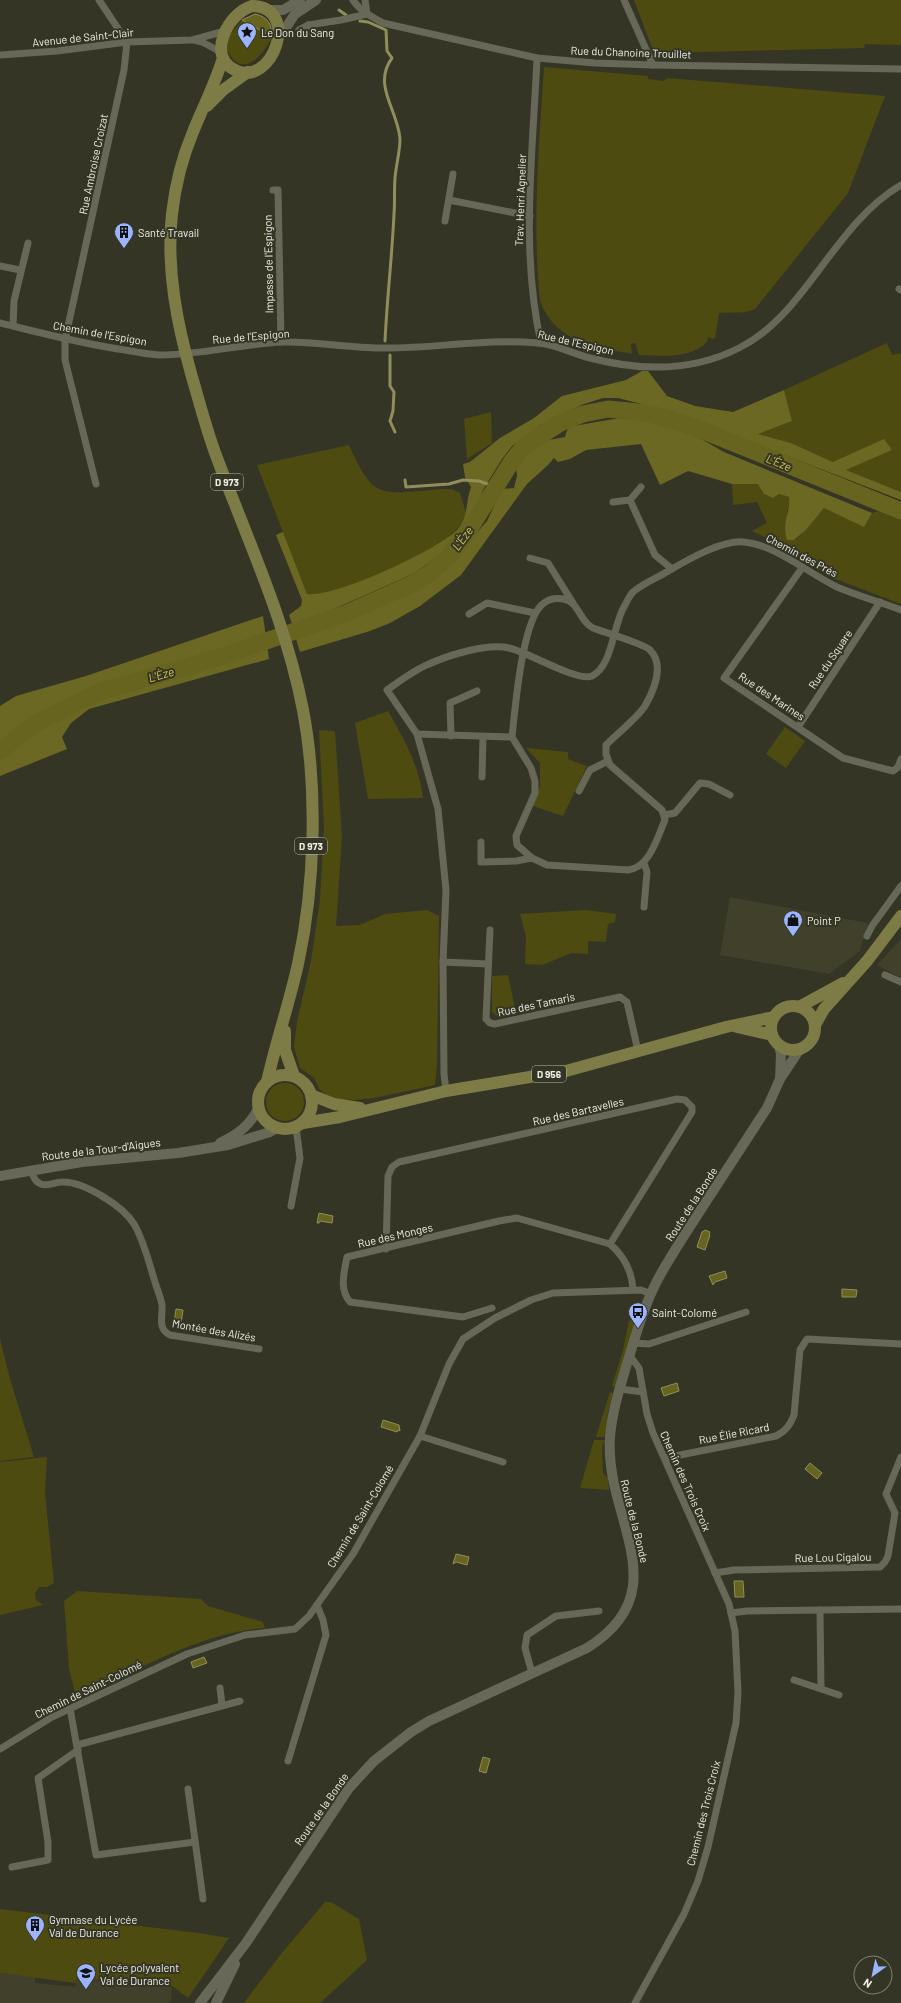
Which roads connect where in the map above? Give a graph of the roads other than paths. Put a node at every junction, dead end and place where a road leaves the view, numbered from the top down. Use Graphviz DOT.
graph roads {
  1 [pos="99,0"];
  2 [pos="300,0"];
  3 [pos="316,0"];
  4 [pos="353,0"];
  5 [pos="365,0"];
  6 [pos="624,0"];
  7 [pos="259,5"];
  8 [pos="239,6"];
  9 [pos="367,14"];
  10 [pos="225,31"];
  11 [pos="302,31"];
  12 [pos="279,38"];
  13 [pos="192,40"];
  14 [pos="127,42"];
  15 [pos="222,55"];
  16 [pos="0,56"];
  17 [pos="537,58"];
  18 [pos="653,65"];
  19 [pos="901,69"];
  20 [pos="248,72"];
  21 [pos="204,110"];
  22 [pos="453,174"];
  23 [pos="901,186"];
  24 [pos="273,190"];
  25 [pos="449,200"];
  26 [pos="530,216"];
  27 [pos="445,221"];
  28 [pos="28,242"];
  29 [pos="0,266"];
  30 [pos="20,270"];
  31 [pos="0,323"];
  32 [pos="13,326"];
  33 [pos="66,340"];
  34 [pos="281,342"];
  35 [pos="541,343"];
  36 [pos="198,352"];
  37 [pos="96,484"];
  38 [pos="641,487"];
  39 [pos="630,500"];
  40 [pos="613,502"];
  41 [pos="530,558"];
  42 [pos="802,568"];
  43 [pos="672,569"];
  44 [pos="880,602"];
  45 [pos="574,605"];
  46 [pos="901,610"];
  47 [pos="536,613"];
  48 [pos="469,614"];
  49 [pos="614,636"];
  50 [pos="522,652"];
  51 [pos="477,691"];
  52 [pos="798,727"];
  53 [pos="417,734"];
  54 [pos="451,736"];
  55 [pos="483,737"];
  56 [pos="512,737"];
  57 [pos="901,759"];
  58 [pos="608,761"];
  59 [pos="482,777"];
  60 [pos="579,791"];
  61 [pos="730,795"];
  62 [pos="664,815"];
  63 [pos="481,842"];
  64 [pos="532,858"];
  65 [pos="644,863"];
  66 [pos="901,886"];
  67 [pos="644,907"];
  68 [pos="901,916"];
  69 [pos="490,930"];
  70 [pos="867,936"];
  71 [pos="443,962"];
  72 [pos="488,964"];
  73 [pos="885,975"];
  74 [pos="853,977"];
  75 [pos="901,982"];
  76 [pos="799,1007"];
  77 [pos="774,1017"];
  78 [pos="285,1020"];
  79 [pos="815,1025"];
  80 [pos="726,1027"];
  81 [pos="772,1035"];
  82 [pos="779,1046"];
  83 [pos="800,1049"];
  84 [pos="638,1051"];
  85 [pos="294,1076"];
  86 [pos="780,1079"];
  87 [pos="267,1082"];
  88 [pos="446,1091"];
  89 [pos="311,1094"];
  90 [pos="259,1107"];
  91 [pos="369,1109"];
  92 [pos="299,1125"];
  93 [pos="277,1128"];
  94 [pos="205,1149"];
  95 [pos="31,1170"];
  96 [pos="0,1176"];
  97 [pos="290,1206"];
  98 [pos="610,1244"];
  99 [pos="386,1249"];
  100 [pos="634,1290"];
  101 [pos="651,1294"];
  102 [pos="492,1308"];
  103 [pos="746,1312"];
  104 [pos="633,1344"];
  105 [pos="901,1344"];
  106 [pos="259,1349"];
  107 [pos="630,1356"];
  108 [pos="620,1389"];
  109 [pos="643,1392"];
  110 [pos="420,1436"];
  111 [pos="901,1456"];
  112 [pos="664,1458"];
  113 [pos="503,1462"];
  114 [pos="715,1573"];
  115 [pos="317,1605"];
  116 [pos="901,1609"];
  117 [pos="820,1610"];
  118 [pos="599,1611"];
  119 [pos="731,1613"];
  120 [pos="532,1673"];
  121 [pos="794,1680"];
  122 [pos="220,1688"];
  123 [pos="821,1688"];
  124 [pos="839,1695"];
  125 [pos="240,1701"];
  126 [pos="222,1705"];
  127 [pos="70,1708"];
  128 [pos="78,1747"];
  129 [pos="0,1749"];
  130 [pos="288,1761"];
  131 [pos="188,1789"];
  132 [pos="195,1842"];
  133 [pos="12,1867"];
  134 [pos="203,1899"];
  135 [pos="246,1943"];
  136 [pos="200,2003"];
  137 [pos="216,2003"];
  138 [pos="635,2003"];
  1 -- 14 [label="street"];
  2 -- 7 [label="main road"];
  3 -- 12 [label="main road"];
  4 -- 9 [label="street, Rue du Chanoine Trouillet"];
  5 -- 9 [label="street"];
  6 -- 18 [label="street"];
  7 -- 8 [label="main road"];
  7 -- 12 [label="main road"];
  8 -- 10 [label="main road"];
  9 -- 11 [label="street"];
  9 -- 17 [label="street, Rue du Chanoine Trouillet"];
  10 -- 13 [label="street, Avenue de Saint-Clair"];
  10 -- 15 [label="main road"];
  12 -- 20 [label="main road"];
  13 -- 14 [label="street, Avenue de Saint-Clair"];
  13 -- 15 [label="street, Avenue de Saint-Clair"];
  14 -- 16 [label="street, Avenue de Saint-Clair"];
  14 -- 33 [label="street, Rue Ambroise Croizat"];
  15 -- 20 [label="main road"];
  15 -- 21 [label="main road, D 973"];
  17 -- 18 [label="street, Rue du Chanoine Trouillet"];
  17 -- 26 [label="street, Trav. Henri Agnelier"];
  18 -- 19 [label="street, Rue du Chanoine Trouillet"];
  20 -- 21 [label="main road, D 973"];
  21 -- 78 [label="main road, D 973"];
  22 -- 25 [label="street"];
  23 -- 35 [label="street, Rue de l'Espigon"];
  24 -- 34 [label="street, Impasse de l'Espigon"];
  25 -- 26 [label="street"];
  25 -- 27 [label="street"];
  26 -- 35 [label="street, Trav. Henri Agnelier"];
  28 -- 30 [label="street"];
  29 -- 30 [label="street"];
  30 -- 32 [label="street"];
  31 -- 32 [label="street, Chemin de l'Espigon"];
  32 -- 33 [label="street, Chemin de l'Espigon"];
  33 -- 36 [label="street, Chemin de l'Espigon"];
  33 -- 37 [label="street, Rue Ambroise Croizat"];
  34 -- 35 [label="street, Rue de l'Espigon"];
  34 -- 36 [label="street, Rue de l'Espigon"];
  38 -- 39 [label="street"];
  39 -- 40 [label="street"];
  39 -- 43 [label="street"];
  41 -- 45 [label="street"];
  42 -- 43 [label="street, Chemin des Prés"];
  42 -- 44 [label="street, Chemin des Prés"];
  42 -- 52 [label="street, Rue des Marines"];
  43 -- 49 [label="street, Chemin des Prés"];
  44 -- 46 [label="street, Chemin des Prés"];
  44 -- 52 [label="street, Rue du Square"];
  45 -- 47 [label="street"];
  45 -- 49 [label="street"];
  47 -- 48 [label="street"];
  47 -- 50 [label="street"];
  49 -- 50 [label="street, Chemin des Prés"];
  49 -- 58 [label="street"];
  50 -- 53 [label="street, Chemin des Prés"];
  50 -- 56 [label="street"];
  51 -- 54 [label="street"];
  52 -- 57 [label="street, Rue des Marines"];
  53 -- 54 [label="street"];
  53 -- 71 [label="street"];
  54 -- 55 [label="street"];
  55 -- 56 [label="street"];
  55 -- 59 [label="street"];
  56 -- 64 [label="street"];
  58 -- 60 [label="street"];
  58 -- 62 [label="street"];
  61 -- 62 [label="street"];
  62 -- 65 [label="street"];
  63 -- 64 [label="street"];
  64 -- 65 [label="street"];
  65 -- 67 [label="street"];
  66 -- 70 [label="street"];
  68 -- 74 [label="main road"];
  69 -- 72 [label="street, Rue des Tamaris"];
  71 -- 72 [label="street"];
  71 -- 88 [label="street"];
  72 -- 84 [label="street, Rue des Tamaris"];
  73 -- 75 [label="street"];
  74 -- 76 [label="main road"];
  74 -- 79 [label="main road"];
  76 -- 77 [label="main road"];
  76 -- 79 [label="main road"];
  77 -- 80 [label="main road, D 956"];
  77 -- 81 [label="main road"];
  78 -- 85 [label="main road, D 973"];
  78 -- 87 [label="main road, D 973"];
  79 -- 83 [label="main road"];
  80 -- 81 [label="main road, D 956"];
  80 -- 84 [label="main road, D 956"];
  81 -- 82 [label="main road"];
  82 -- 83 [label="main road"];
  82 -- 86 [label="main road, Route de la Bonde"];
  83 -- 86 [label="main road, Route de la Bonde"];
  84 -- 88 [label="main road, D 956"];
  85 -- 87 [label="main road"];
  85 -- 89 [label="main road"];
  86 -- 101 [label="main road, Route de la Bonde"];
  87 -- 90 [label="main road"];
  88 -- 91 [label="main road, D 956"];
  89 -- 91 [label="main road, D 956"];
  89 -- 92 [label="main road"];
  90 -- 93 [label="main road"];
  90 -- 94 [label="main road, Route de la Tour-d'Aigues"];
  91 -- 92 [label="main road, D 956"];
  92 -- 93 [label="main road"];
  92 -- 97 [label="street"];
  93 -- 94 [label="main road, Route de la Tour-d'Aigues"];
  94 -- 95 [label="main road, Route de la Tour-d'Aigues"];
  95 -- 96 [label="main road, Route de la Tour-d'Aigues"];
  95 -- 106 [label="street, Montée des Alizés"];
  98 -- 99 [label="street, Rue des Monges"];
  98 -- 99 [label="street, Rue des Bartavelles"];
  98 -- 100 [label="street"];
  99 -- 102 [label="street, Rue des Monges"];
  100 -- 101 [label="street, Chemin de Saint-Colomé"];
  100 -- 110 [label="street, Chemin de Saint-Colomé"];
  101 -- 104 [label="main road, Route de la Bonde"];
  103 -- 104 [label="street"];
  104 -- 107 [label="main road, Route de la Bonde"];
  105 -- 112 [label="street, Rue Élie Ricard"];
  107 -- 108 [label="main road, Route de la Bonde"];
  107 -- 109 [label="street, Chemin des Trois Croix"];
  108 -- 109 [label="street"];
  108 -- 120 [label="main road, Route de la Bonde"];
  109 -- 112 [label="street, Chemin des Trois Croix"];
  110 -- 113 [label="street"];
  110 -- 115 [label="street, Chemin de Saint-Colomé"];
  111 -- 114 [label="street, Rue Lou Cigalou"];
  112 -- 114 [label="street, Chemin des Trois Croix"];
  114 -- 119 [label="street, Chemin des Trois Croix"];
  115 -- 127 [label="street, Chemin de Saint-Colomé"];
  115 -- 130 [label="street"];
  116 -- 117 [label="street"];
  117 -- 119 [label="street"];
  117 -- 123 [label="street"];
  118 -- 120 [label="street"];
  119 -- 138 [label="street, Chemin des Trois Croix"];
  120 -- 135 [label="main road, Route de la Bonde"];
  121 -- 123 [label="street"];
  122 -- 126 [label="street"];
  123 -- 124 [label="street"];
  125 -- 126 [label="street"];
  126 -- 128 [label="street"];
  127 -- 128 [label="street"];
  127 -- 129 [label="street, Chemin de Saint-Colomé"];
  128 -- 132 [label="street"];
  128 -- 133 [label="street"];
  131 -- 132 [label="street"];
  132 -- 134 [label="street"];
  135 -- 136 [label="main road, Route de la Bonde"];
  135 -- 137 [label="main road, Route de la Bonde"];
}
